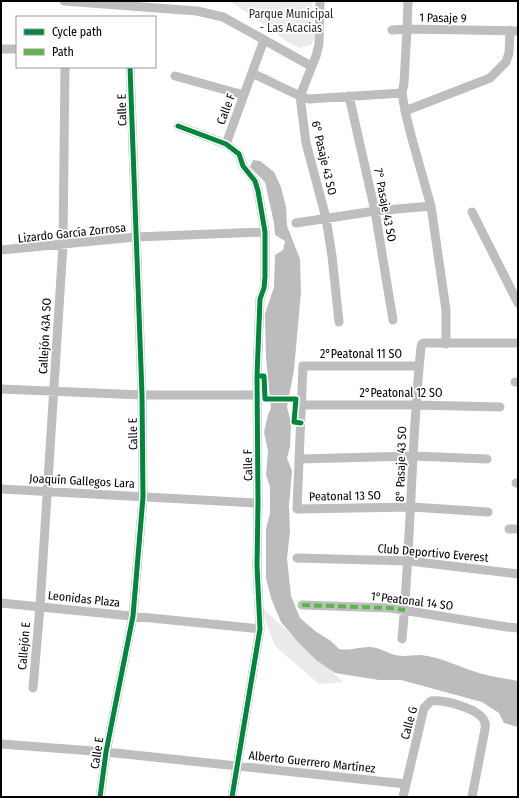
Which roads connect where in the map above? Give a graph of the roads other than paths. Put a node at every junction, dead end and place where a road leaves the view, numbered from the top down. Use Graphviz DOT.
graph roads {
  1 [pos="64,1"];
  2 [pos="320,1"];
  3 [pos="408,1"];
  4 [pos="392,30"];
  5 [pos="407,30"];
  6 [pos="514,31"];
  7 [pos="264,40"];
  8 [pos="1,49"];
  9 [pos="16,49"];
  10 [pos="311,66"];
  11 [pos="65,68"];
  12 [pos="130,68"];
  13 [pos="252,73"];
  14 [pos="175,76"];
  15 [pos="402,93"];
  16 [pos="244,95"];
  17 [pos="300,96"];
  18 [pos="349,96"];
  19 [pos="405,112"];
  20 [pos="178,126"];
  21 [pos="226,144"];
  22 [pos="431,206"];
  23 [pos="375,210"];
  24 [pos="472,212"];
  25 [pos="326,218"];
  26 [pos="296,223"];
  27 [pos="265,232"];
  28 [pos="136,237"];
  29 [pos="63,245"];
  30 [pos="1,250"];
  31 [pos="518,303"];
  32 [pos="392,320"];
  33 [pos="339,322"];
  34 [pos="518,343"];
  35 [pos="446,344"];
  36 [pos="419,366"];
  37 [pos="1,389"];
  38 [pos="54,392"];
  39 [pos="142,395"];
  40 [pos="257,395"];
  41 [pos="415,404"];
  42 [pos="302,405"];
  43 [pos="500,407"];
  44 [pos="413,456"];
  45 [pos="299,459"];
  46 [pos="487,459"];
  47 [pos="1,489"];
  48 [pos="47,491"];
  49 [pos="143,497"];
  50 [pos="258,504"];
  51 [pos="412,507"];
  52 [pos="488,512"];
  53 [pos="297,558"];
  54 [pos="408,561"];
  55 [pos="518,574"];
  56 [pos="1,603"];
  57 [pos="302,604"];
  58 [pos="40,606"];
  59 [pos="405,610"];
  60 [pos="133,616"];
  61 [pos="518,628"];
  62 [pos="260,629"];
  63 [pos="402,640"];
  64 [pos="33,688"];
  65 [pos="1,744"];
  66 [pos="106,752"];
  67 [pos="237,766"];
  68 [pos="406,784"];
  69 [pos="100,797"];
  70 [pos="232,797"];
  71 [pos="404,797"];
  72 [pos="472,797"];
  1 -- 7 [label="street"];
  2 -- 10 [label="street, 6° Pasaje 43 SO"];
  3 -- 5 [label="street"];
  4 -- 5 [label="street"];
  5 -- 6 [label="street, 1 Pasaje 9"];
  5 -- 15 [label="street, 1 Pasaje 9"];
  6 -- 19 [label="street"];
  7 -- 10 [label="street"];
  7 -- 13 [label="street, Calle F"];
  8 -- 9 [label="street"];
  10 -- 17 [label="street, 6° Pasaje 43 SO"];
  11 -- 29 [label="street, Callejón 43A SO"];
  12 -- 28 [label="street, Calle E"];
  13 -- 16 [label="street, Calle F"];
  13 -- 17 [label="street"];
  14 -- 16 [label="street"];
  15 -- 18 [label="street"];
  15 -- 19 [label="street"];
  16 -- 21 [label="street, Calle F"];
  17 -- 18 [label="street"];
  17 -- 25 [label="street, 6° Pasaje 43 SO"];
  18 -- 23 [label="street, 7° Pasaje 43 SO"];
  19 -- 22 [label="street"];
  20 -- 21 [label="street"];
  21 -- 27 [label="street, Calle F"];
  22 -- 23 [label="street"];
  22 -- 35 [label="street"];
  23 -- 25 [label="street"];
  23 -- 32 [label="street, 7° Pasaje 43 SO"];
  24 -- 31 [label="street"];
  25 -- 26 [label="street"];
  25 -- 33 [label="street, 6° Pasaje 43 SO"];
  27 -- 28 [label="street, Lizardo García Zorrosa"];
  27 -- 40 [label="street, Calle F"];
  28 -- 29 [label="street, Lizardo García Zorrosa"];
  28 -- 39 [label="street, Calle E"];
  29 -- 30 [label="street, Lizardo García Zorrosa"];
  29 -- 38 [label="street, Callejón 43A SO"];
  34 -- 35 [label="street, 8° Pasaje 43 SO"];
  35 -- 36 [label="street, 8° Pasaje 43 SO"];
  36 -- 41 [label="street, 8° Pasaje 43 SO"];
  36 -- 42 [label="street, 2°Peatonal 11 SO"];
  37 -- 38 [label="street"];
  38 -- 39 [label="street"];
  38 -- 48 [label="street, Callejón 43A SO"];
  39 -- 40 [label="street"];
  39 -- 49 [label="street, Calle E"];
  40 -- 50 [label="street, Calle F"];
  41 -- 42 [label="street, 2°Peatonal 12 SO"];
  41 -- 43 [label="street, 2°Peatonal 12 SO"];
  41 -- 44 [label="street, 8° Pasaje 43 SO"];
  42 -- 45 [label="street"];
  44 -- 45 [label="street"];
  44 -- 46 [label="street"];
  44 -- 51 [label="street, 8° Pasaje 43 SO"];
  45 -- 51 [label="street, Peatonal 13 SO"];
  47 -- 48 [label="street, Joaquín Gallegos Lara"];
  48 -- 49 [label="street, Joaquín Gallegos Lara"];
  48 -- 58 [label="street, Callejón 43A SO"];
  49 -- 50 [label="street, Joaquín Gallegos Lara"];
  49 -- 60 [label="street, Calle E"];
  50 -- 62 [label="street, Calle F"];
  51 -- 52 [label="street, Peatonal 13 SO"];
  51 -- 54 [label="street, 8° Pasaje 43 SO"];
  53 -- 54 [label="street, Club Deportivo Everest"];
  54 -- 55 [label="street, Club Deportivo Everest"];
  54 -- 59 [label="street, 8° Pasaje 43 SO"];
  56 -- 58 [label="street, Leonidas Plaza"];
  57 -- 59 [label="street, 1°Peatonal 14 SO"];
  58 -- 60 [label="street, Leonidas Plaza"];
  58 -- 64 [label="street, Callejón E"];
  59 -- 61 [label="street, 1°Peatonal 14 SO"];
  59 -- 63 [label="street, 8° Pasaje 43 SO"];
  60 -- 62 [label="street, Leonidas Plaza"];
  60 -- 66 [label="street, Calle E"];
  62 -- 67 [label="street, Calle F"];
  65 -- 66 [label="street, Alberto Guerrero Martínez"];
  66 -- 67 [label="street, Alberto Guerrero Martínez"];
  66 -- 69 [label="street, Calle E"];
  67 -- 68 [label="street, Alberto Guerrero Martínez"];
  67 -- 70 [label="street, Calle F"];
  68 -- 71 [label="street, Calle G"];
  68 -- 72 [label="street, Calle G"];
}
